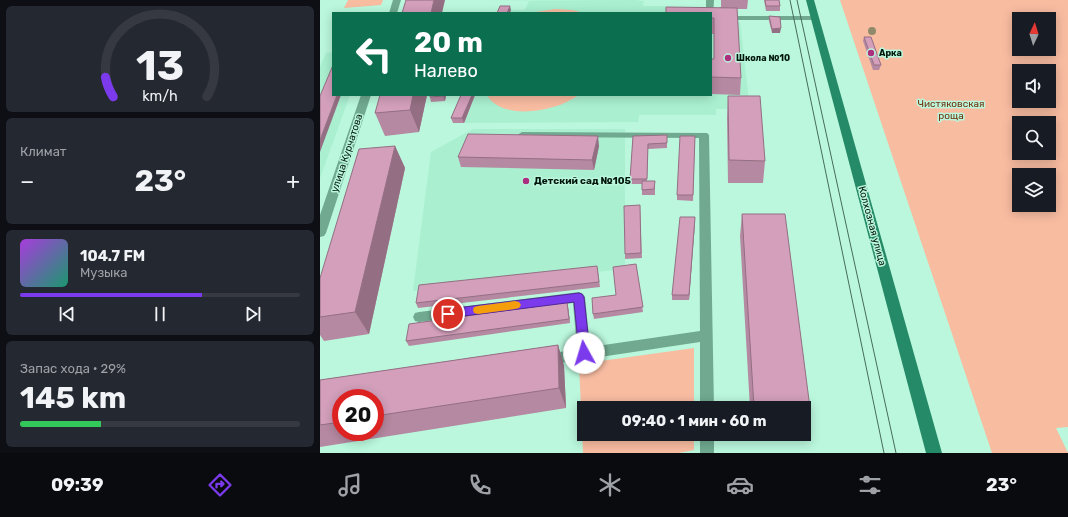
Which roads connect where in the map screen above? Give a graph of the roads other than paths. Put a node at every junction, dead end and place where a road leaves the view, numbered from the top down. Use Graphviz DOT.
graph roads {
  1 [pos="398,0"];
  2 [pos="710,0"];
  3 [pos="810,0"];
  4 [pos="393,12"];
  5 [pos="710,12"];
  6 [pos="712,18"];
  7 [pos="815,18"];
  8 [pos="366,96"];
  9 [pos="514,135"];
  10 [pos="320,233"];
  11 [pos="419,317"];
  12 [pos="706,336"];
  13 [pos="584,353"];
  14 [pos="538,360"];
  15 [pos="707,401"];
  16 [pos="707,441"];
  17 [pos="707,453"];
  18 [pos="934,453"];
  1 -- 4 [label="street"];
  2 -- 5 [label="lane"];
  3 -- 7 [label="main road, Колхозная улица"];
  6 -- 7 [label="lane"];
  7 -- 18 [label="main road, Колхозная улица"];
  8 -- 10 [label="street, улица Курчатова"];
  9 -- 12 [label="lane"];
  11 -- 13 [label="lane"];
  12 -- 13 [label="lane"];
  12 -- 15 [label="lane"];
  13 -- 14 [label="lane"];
  16 -- 17 [label="lane"];
}
